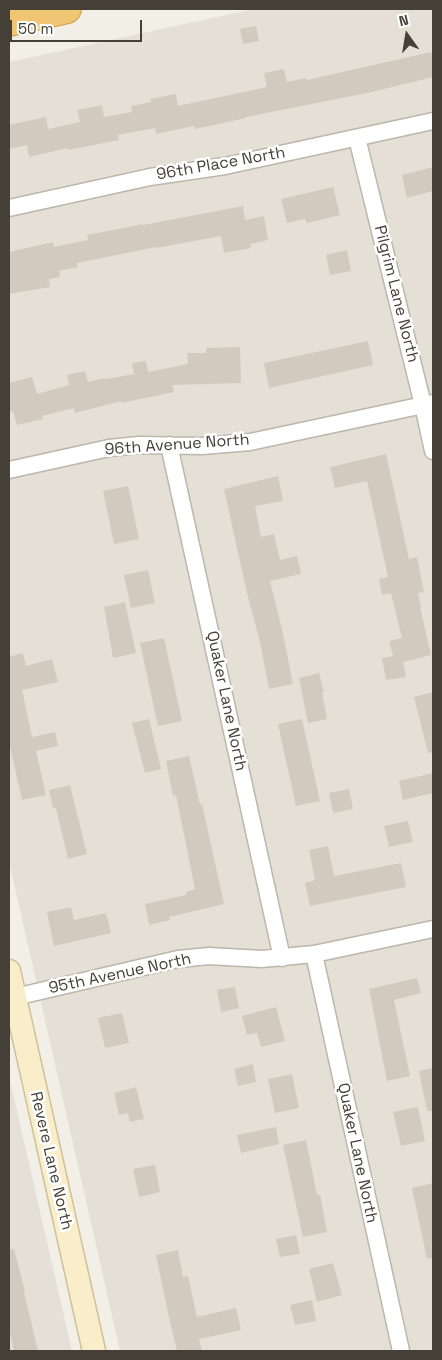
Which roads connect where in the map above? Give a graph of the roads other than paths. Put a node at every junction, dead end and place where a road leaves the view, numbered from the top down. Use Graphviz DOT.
graph roads {
  1 [pos="68,9"];
  2 [pos="9,22"];
  3 [pos="433,121"];
  4 [pos="357,138"];
  5 [pos="9,208"];
  6 [pos="428,404"];
  7 [pos="169,445"];
  8 [pos="433,451"];
  9 [pos="9,470"];
  10 [pos="433,929"];
  11 [pos="314,954"];
  12 [pos="282,958"];
  13 [pos="9,971"];
  14 [pos="14,1011"];
  15 [pos="94,1351"];
  16 [pos="401,1351"];
  1 -- 2 [label="highway"];
  3 -- 4 [label="street, 96th Place North"];
  4 -- 5 [label="street, 96th Place North"];
  4 -- 6 [label="street, Pilgrim Lane North"];
  6 -- 7 [label="street, 96th Avenue North"];
  6 -- 8 [label="street, Pilgrim Lane North"];
  7 -- 9 [label="street, 96th Avenue North"];
  7 -- 12 [label="street, Quaker Lane North"];
  10 -- 11 [label="street, 95th Avenue North"];
  11 -- 12 [label="street, 95th Avenue North"];
  11 -- 16 [label="street, Quaker Lane North"];
  12 -- 14 [label="street, 95th Avenue North"];
  13 -- 14 [label="street, Revere Lane North"];
  14 -- 15 [label="street, Revere Lane North"];
}
